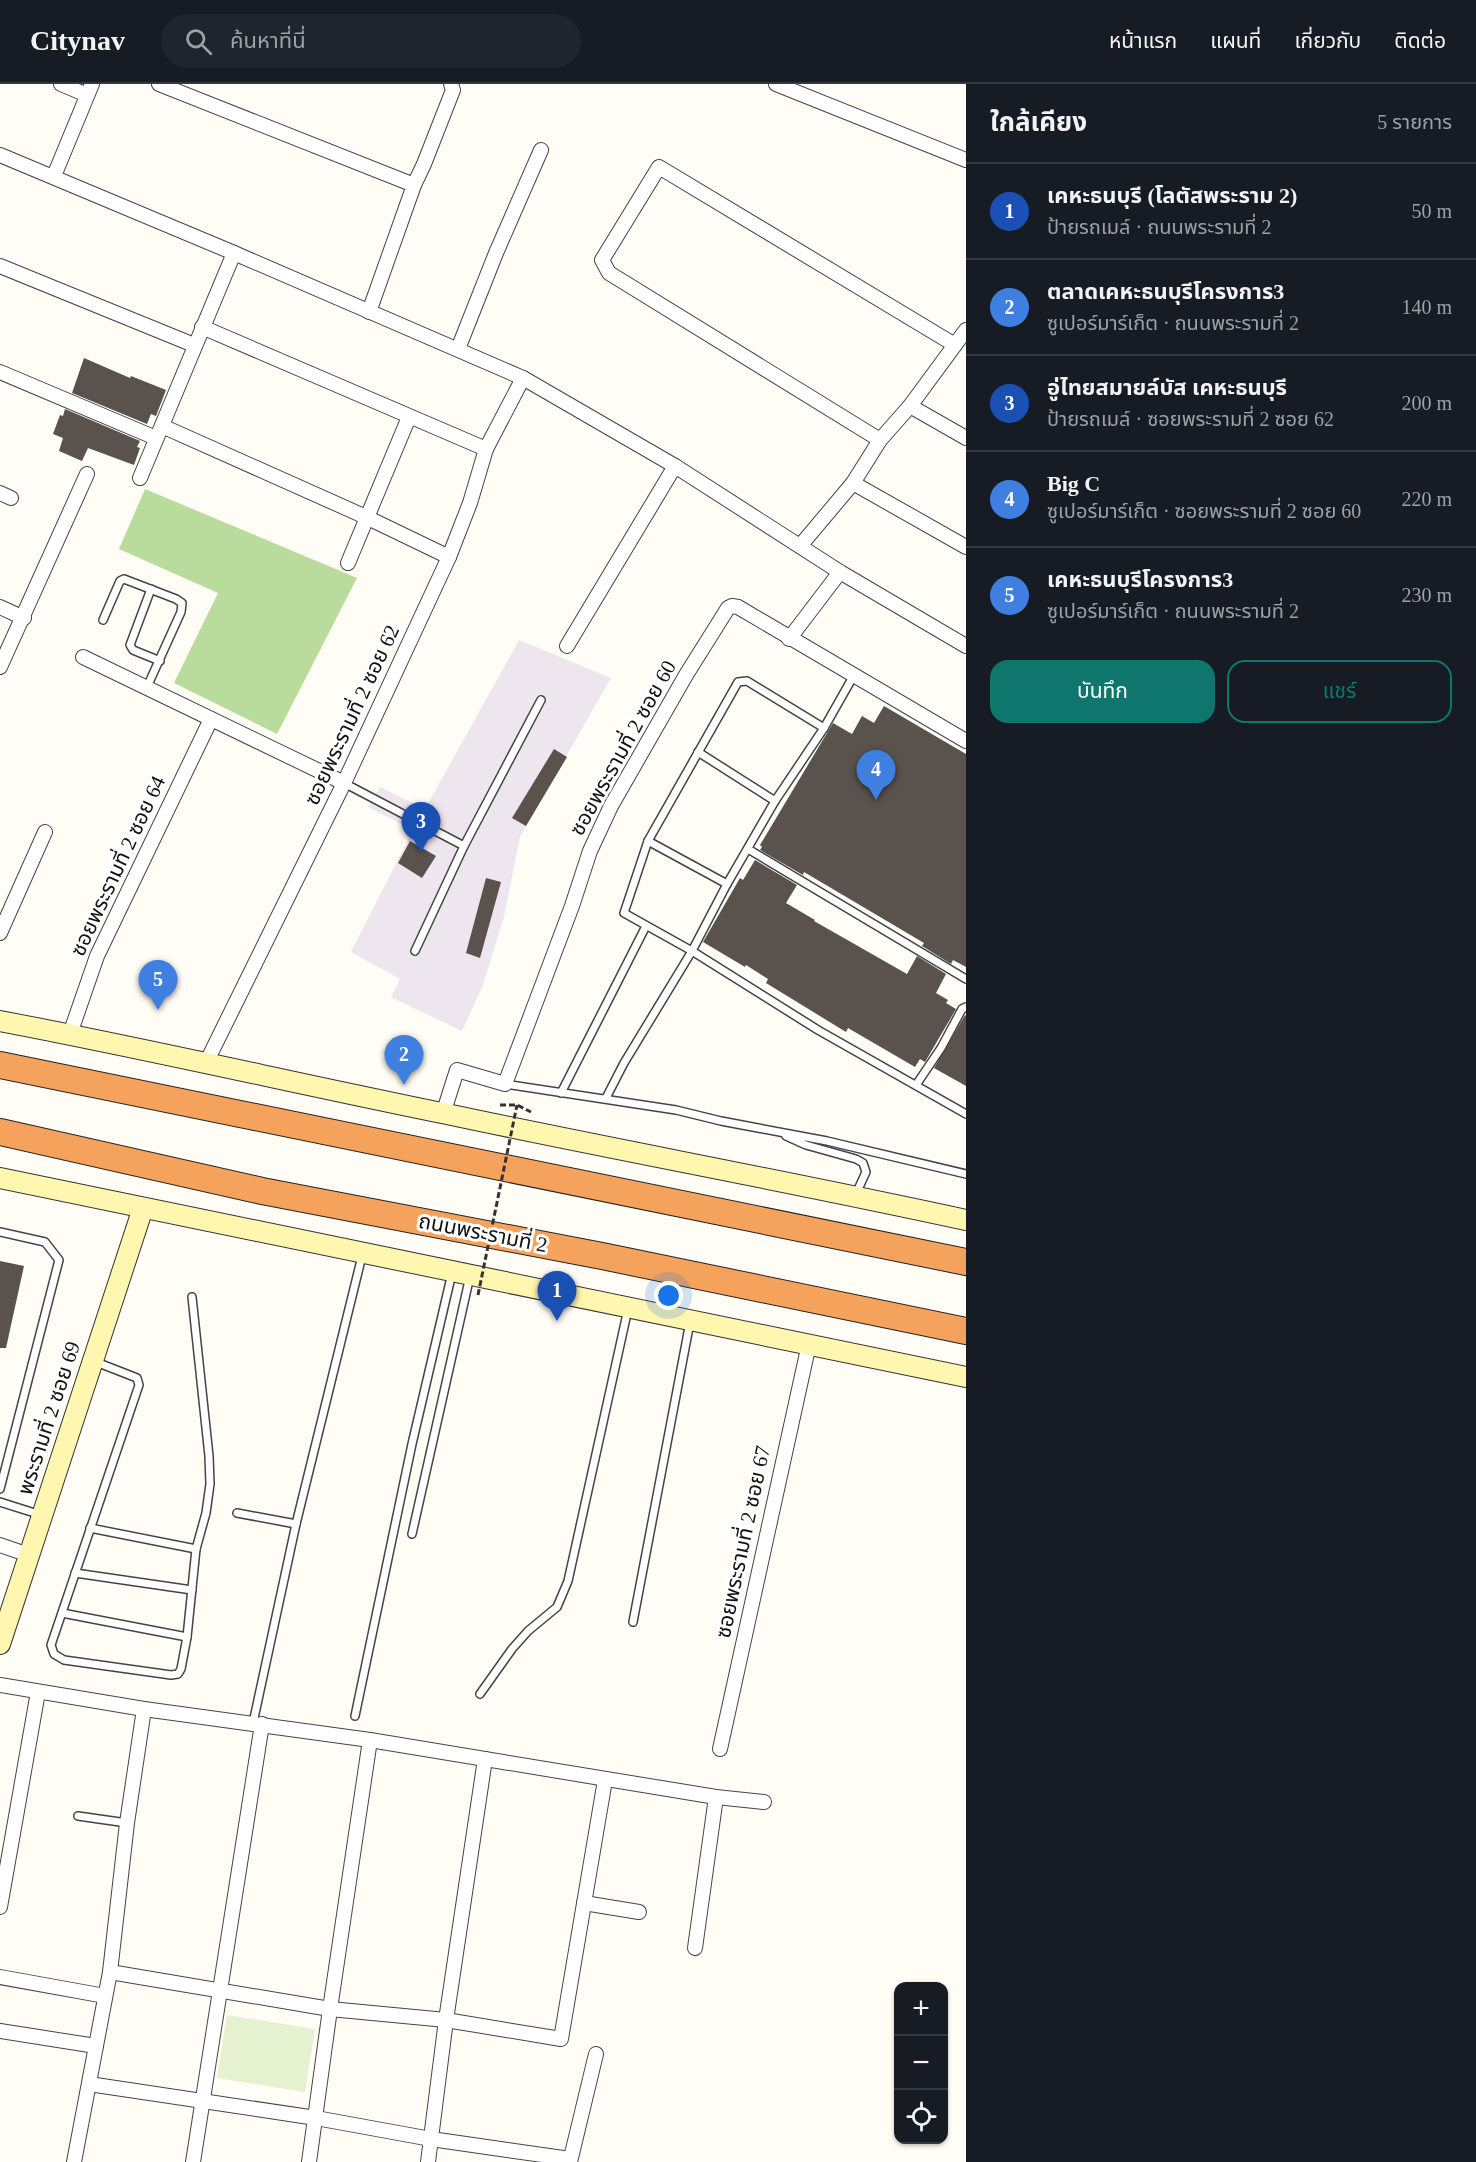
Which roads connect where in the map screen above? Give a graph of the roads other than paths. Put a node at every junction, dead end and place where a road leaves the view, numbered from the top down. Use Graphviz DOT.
graph roads {
  1 [pos="61,84"];
  2 [pos="159,84"];
  3 [pos="451,84"];
  4 [pos="776,84"];
  5 [pos="89,89"];
  6 [pos="541,150"];
  7 [pos="0,155"];
  8 [pos="966,160"];
  9 [pos="54,176"];
  10 [pos="414,186"];
  11 [pos="234,253"];
  12 [pos="0,266"];
  13 [pos="369,312"];
  14 [pos="202,327"];
  15 [pos="966,330"];
  16 [pos="194,345"];
  17 [pos="955,345"];
  18 [pos="458,349"];
  19 [pos="0,372"];
  20 [pos="523,378"];
  21 [pos="910,406"];
  22 [pos="409,417"];
  23 [pos="159,432"];
  24 [pos="966,438"];
  25 [pos="880,440"];
  26 [pos="486,449"];
  27 [pos="675,466"];
  28 [pos="87,474"];
  29 [pos="140,478"];
  30 [pos="853,483"];
  31 [pos="366,518"];
  32 [pos="800,546"];
  33 [pos="966,547"];
  34 [pos="449,557"];
  35 [pos="348,563"];
  36 [pos="840,572"];
  37 [pos="151,589"];
  38 [pos="0,608"];
  39 [pos="24,618"];
  40 [pos="103,620"];
  41 [pos="789,639"];
  42 [pos="567,646"];
  43 [pos="966,646"];
  44 [pos="84,657"];
  45 [pos="160,661"];
  46 [pos="0,667"];
  47 [pos="854,675"];
  48 [pos="147,687"];
  49 [pos="541,700"];
  50 [pos="211,719"];
  51 [pos="824,728"];
  52 [pos="966,741"];
  53 [pos="698,752"];
  54 [pos="344,783"];
  55 [pos="775,801"];
  56 [pos="45,832"];
  57 [pos="648,841"];
  58 [pos="464,846"];
  59 [pos="748,849"];
  60 [pos="727,884"];
  61 [pos="646,926"];
  62 [pos="0,933"];
  63 [pos="415,951"];
  64 [pos="692,951"];
  65 [pos="966,979"];
  66 [pos="966,1006"];
  67 [pos="0,1021"];
  68 [pos="70,1034"];
  69 [pos="206,1063"];
  70 [pos="0,1065"];
  71 [pos="505,1084"];
  72 [pos="916,1085"];
  73 [pos="561,1093"];
  74 [pos="606,1098"];
  75 [pos="443,1114"];
  76 [pos="966,1114"];
  77 [pos="774,1131"];
  78 [pos="0,1132"];
  79 [pos="966,1174"];
  80 [pos="0,1178"];
  81 [pos="855,1196"];
  82 [pos="143,1208"];
  83 [pos="966,1220"];
  84 [pos="0,1232"];
  85 [pos="363,1253"];
  86 [pos="966,1262"];
  87 [pos="461,1274"];
  88 [pos="192,1297"];
  89 [pos="628,1307"];
  90 [pos="691,1320"];
  91 [pos="966,1331"];
  92 [pos="808,1344"];
  93 [pos="93,1361"];
  94 [pos="966,1377"];
  95 [pos="0,1489"];
  96 [pos="0,1502"];
  97 [pos="237,1513"];
  98 [pos="43,1515"];
  99 [pos="296,1524"];
  100 [pos="90,1528"];
  101 [pos="412,1534"];
  102 [pos="0,1545"];
  103 [pos="196,1550"];
  104 [pos="29,1555"];
  105 [pos="75,1573"];
  106 [pos="192,1590"];
  107 [pos="62,1613"];
  108 [pos="633,1622"];
  109 [pos="187,1637"];
  110 [pos="0,1644"];
  111 [pos="0,1685"];
  112 [pos="38,1692"];
  113 [pos="480,1694"];
  114 [pos="144,1709"];
  115 [pos="355,1716"];
  116 [pos="258,1724"];
  117 [pos="370,1740"];
  118 [pos="720,1749"];
  119 [pos="485,1759"];
  120 [pos="605,1780"];
  121 [pos="716,1797"];
  122 [pos="764,1802"];
  123 [pos="78,1816"];
  124 [pos="127,1822"];
  125 [pos="584,1903"];
  126 [pos="0,1907"];
  127 [pos="639,1912"];
  128 [pos="695,1948"];
  129 [pos="110,1972"];
  130 [pos="0,1977"];
  131 [pos="221,1991"];
  132 [pos="105,1996"];
  133 [pos="330,2009"];
  134 [pos="446,2020"];
  135 [pos="0,2031"];
  136 [pos="96,2046"];
  137 [pos="596,2054"];
  138 [pos="88,2084"];
  139 [pos="204,2101"];
  140 [pos="316,2118"];
  141 [pos="431,2139"];
  142 [pos="570,2161"];
  143 [pos="74,2162"];
  144 [pos="194,2162"];
  145 [pos="309,2162"];
  146 [pos="428,2162"];
  1 -- 5 [label="street"];
  2 -- 10 [label="street"];
  3 -- 10 [label="street"];
  4 -- 8 [label="street"];
  5 -- 9 [label="street"];
  6 -- 18 [label="street"];
  7 -- 9 [label="street"];
  9 -- 11 [label="street"];
  10 -- 13 [label="street"];
  11 -- 13 [label="street"];
  11 -- 14 [label="street"];
  12 -- 16 [label="street"];
  13 -- 18 [label="street"];
  14 -- 16 [label="street"];
  14 -- 22 [label="street"];
  15 -- 17 [label="street"];
  16 -- 23 [label="street"];
  17 -- 21 [label="street"];
  17 -- 25 [label="street"];
  18 -- 20 [label="street"];
  19 -- 23 [label="street"];
  20 -- 26 [label="street, ซอยพระรามที่ 2 ซอย 62"];
  20 -- 27 [label="street"];
  21 -- 24 [label="street"];
  21 -- 25 [label="street"];
  22 -- 26 [label="street"];
  22 -- 31 [label="street"];
  23 -- 29 [label="street"];
  23 -- 31 [label="street"];
  25 -- 30 [label="street"];
  26 -- 34 [label="street, ซอยพระรามที่ 2 ซอย 62"];
  27 -- 32 [label="street"];
  27 -- 42 [label="street"];
  28 -- 39 [label="street"];
  30 -- 32 [label="street"];
  30 -- 33 [label="street"];
  31 -- 34 [label="street"];
  31 -- 35 [label="street"];
  32 -- 36 [label="street"];
  34 -- 54 [label="street, ซอยพระรามที่ 2 ซอย 62"];
  36 -- 41 [label="street"];
  36 -- 43 [label="street"];
  37 -- 40 [label="lane"];
  37 -- 45 [label="lane"];
  37 -- 45 [label="lane"];
  38 -- 39 [label="street"];
  39 -- 46 [label="street"];
  41 -- 47 [label="street, ซอยพระรามที่ 2 ซอย 60"];
  41 -- 71 [label="street, ซอยพระรามที่ 2 ซอย 60"];
  44 -- 48 [label="street"];
  45 -- 48 [label="lane"];
  47 -- 51 [label="lane"];
  47 -- 52 [label="street, ซอยพระรามที่ 2 ซอย 60"];
  48 -- 50 [label="street"];
  49 -- 58 [label="lane"];
  50 -- 54 [label="street"];
  50 -- 68 [label="street, ซอยพระรามที่ 2 ซอย 64"];
  51 -- 53 [label="lane"];
  51 -- 55 [label="lane"];
  53 -- 55 [label="lane"];
  53 -- 57 [label="lane"];
  54 -- 58 [label="lane"];
  54 -- 69 [label="street, ซอยพระรามที่ 2 ซอย 62"];
  55 -- 59 [label="lane"];
  56 -- 62 [label="street"];
  57 -- 60 [label="lane"];
  57 -- 61 [label="lane"];
  58 -- 63 [label="lane"];
  59 -- 60 [label="lane"];
  59 -- 65 [label="lane"];
  60 -- 64 [label="lane"];
  61 -- 64 [label="lane"];
  61 -- 73 [label="lane"];
  64 -- 72 [label="lane"];
  64 -- 74 [label="lane"];
  66 -- 72 [label="lane"];
  67 -- 68 [label="main road"];
  68 -- 69 [label="main road"];
  69 -- 75 [label="main road"];
  70 -- 86 [label="highway"];
  71 -- 73 [label="lane"];
  71 -- 75 [label="street"];
  72 -- 76 [label="lane"];
  73 -- 74 [label="lane"];
  74 -- 77 [label="lane"];
  75 -- 81 [label="main road"];
  77 -- 79 [label="lane"];
  77 -- 81 [label="lane"];
  78 -- 91 [label="highway, ถนนพระรามที่ 2"];
  80 -- 82 [label="main road, ถนนพระรามที่ 2"];
  81 -- 83 [label="main road"];
  82 -- 85 [label="main road, ถนนพระรามที่ 2"];
  82 -- 93 [label="main road, พระรามที่ 2 ซอย 69"];
  84 -- 95 [label="lane"];
  85 -- 87 [label="main road, ถนนพระรามที่ 2"];
  85 -- 99 [label="lane"];
  87 -- 89 [label="main road, ถนนพระรามที่ 2"];
  87 -- 101 [label="lane"];
  87 -- 115 [label="lane"];
  88 -- 103 [label="lane"];
  89 -- 90 [label="main road, ถนนพระรามที่ 2"];
  89 -- 113 [label="lane"];
  90 -- 92 [label="main road, ถนนพระรามที่ 2"];
  90 -- 108 [label="lane"];
  92 -- 94 [label="main road, ถนนพระรามที่ 2"];
  92 -- 118 [label="street, ซอยพระรามที่ 2 ซอย 67"];
  93 -- 98 [label="main road, พระรามที่ 2 ซอย 69"];
  93 -- 100 [label="lane"];
  96 -- 98 [label="lane"];
  97 -- 99 [label="lane"];
  98 -- 104 [label="main road, พระรามที่ 2 ซอย 69"];
  99 -- 116 [label="lane"];
  100 -- 103 [label="lane"];
  100 -- 105 [label="lane"];
  102 -- 104 [label="street"];
  103 -- 106 [label="lane"];
  104 -- 110 [label="main road, พระรามที่ 2 ซอย 69"];
  105 -- 106 [label="lane"];
  105 -- 107 [label="lane"];
  106 -- 109 [label="lane"];
  107 -- 109 [label="lane"];
  107 -- 109 [label="lane"];
  111 -- 112 [label="street"];
  112 -- 114 [label="street"];
  112 -- 126 [label="street"];
  114 -- 116 [label="street"];
  114 -- 124 [label="street"];
  116 -- 117 [label="street"];
  116 -- 131 [label="street"];
  117 -- 119 [label="street"];
  117 -- 133 [label="street"];
  119 -- 120 [label="street"];
  119 -- 134 [label="street"];
  120 -- 121 [label="street"];
  120 -- 125 [label="street"];
  121 -- 122 [label="street"];
  121 -- 128 [label="street"];
  123 -- 124 [label="lane"];
  124 -- 129 [label="street"];
  125 -- 127 [label="street"];
  125 -- 134 [label="street"];
  129 -- 131 [label="street"];
  129 -- 132 [label="street"];
  130 -- 132 [label="street"];
  131 -- 133 [label="street"];
  131 -- 139 [label="street"];
  132 -- 136 [label="street"];
  133 -- 134 [label="street"];
  133 -- 140 [label="street"];
  134 -- 141 [label="street"];
  135 -- 136 [label="street"];
  136 -- 138 [label="street"];
  137 -- 142 [label="street"];
  138 -- 139 [label="street"];
  138 -- 143 [label="street"];
  139 -- 140 [label="street"];
  139 -- 144 [label="street"];
  140 -- 141 [label="street"];
  140 -- 145 [label="street"];
  141 -- 142 [label="street"];
  141 -- 146 [label="street"];
}
